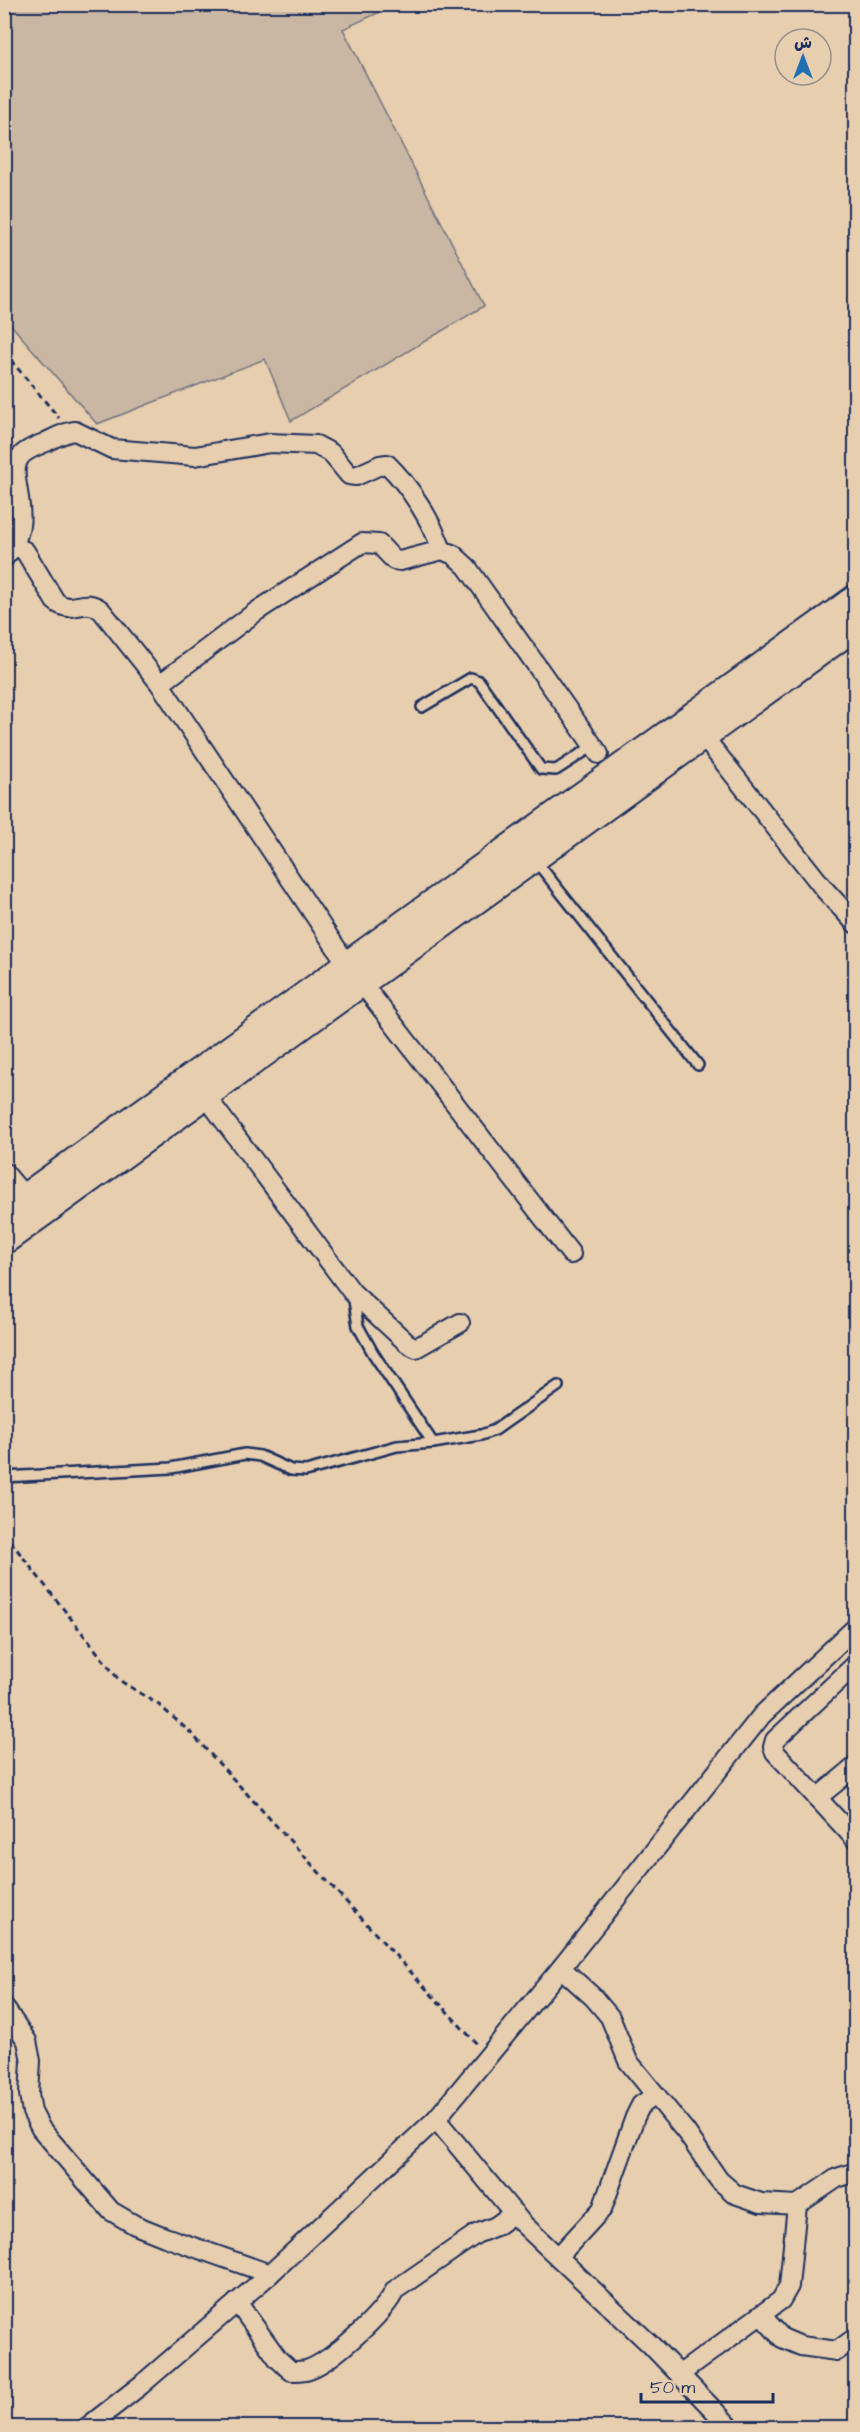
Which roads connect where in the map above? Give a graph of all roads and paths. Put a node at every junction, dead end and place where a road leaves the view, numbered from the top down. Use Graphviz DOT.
graph roads {
  1 [pos="4,352"];
  2 [pos="69,432"];
  3 [pos="442,550"];
  4 [pos="10,552"];
  5 [pos="855,598"];
  6 [pos="855,627"];
  7 [pos="160,684"];
  8 [pos="422,707"];
  9 [pos="703,736"];
  10 [pos="596,750"];
  11 [pos="534,858"];
  12 [pos="855,924"];
  13 [pos="354,973"];
  14 [pos="698,1065"];
  15 [pos="205,1095"];
  16 [pos="4,1172"];
  17 [pos="25,1197"];
  18 [pos="4,1212"];
  19 [pos="4,1241"];
  20 [pos="572,1254"];
  21 [pos="352,1292"];
  22 [pos="460,1323"];
  23 [pos="558,1386"];
  24 [pos="433,1443"];
  25 [pos="4,1477"];
  26 [pos="4,1533"];
  27 [pos="855,1627"];
  28 [pos="855,1664"];
  29 [pos="855,1766"];
  30 [pos="817,1798"];
  31 [pos="855,1840"];
  32 [pos="561,1968"];
  33 [pos="4,2007"];
  34 [pos="488,2055"];
  35 [pos="656,2095"];
  36 [pos="436,2119"];
  37 [pos="855,2172"];
  38 [pos="797,2205"];
  39 [pos="514,2213"];
  40 [pos="558,2257"];
  41 [pos="270,2274"];
  42 [pos="237,2302"];
  43 [pos="760,2315"];
  44 [pos="855,2337"];
  45 [pos="680,2374"];
  46 [pos="86,2427"];
  47 [pos="731,2427"];
  1 -- 2 [label="path"];
  2 -- 3 [label="street"];
  2 -- 4 [label="street"];
  3 -- 7 [label="street"];
  3 -- 10 [label="street"];
  4 -- 7 [label="street"];
  5 -- 13 [label="street"];
  6 -- 9 [label="street"];
  7 -- 13 [label="street"];
  8 -- 10 [label="lane"];
  9 -- 11 [label="street"];
  9 -- 12 [label="street"];
  11 -- 13 [label="street"];
  11 -- 14 [label="lane"];
  13 -- 15 [label="street"];
  13 -- 17 [label="street"];
  13 -- 20 [label="street"];
  15 -- 19 [label="street"];
  15 -- 21 [label="street"];
  16 -- 17 [label="street"];
  17 -- 18 [label="street"];
  21 -- 22 [label="street"];
  21 -- 24 [label="lane"];
  23 -- 24 [label="lane"];
  24 -- 25 [label="lane"];
  26 -- 34 [label="path"];
  27 -- 32 [label="street"];
  28 -- 30 [label="street"];
  29 -- 30 [label="street"];
  30 -- 31 [label="street"];
  32 -- 34 [label="street"];
  32 -- 35 [label="street"];
  33 -- 41 [label="street"];
  34 -- 36 [label="street"];
  35 -- 38 [label="street"];
  35 -- 40 [label="street"];
  36 -- 39 [label="street"];
  36 -- 41 [label="street"];
  37 -- 38 [label="street"];
  38 -- 43 [label="street"];
  39 -- 40 [label="street"];
  39 -- 42 [label="street"];
  40 -- 45 [label="street"];
  41 -- 42 [label="street"];
  42 -- 46 [label="street"];
  43 -- 44 [label="street"];
  43 -- 45 [label="street"];
  45 -- 47 [label="street"];
}
